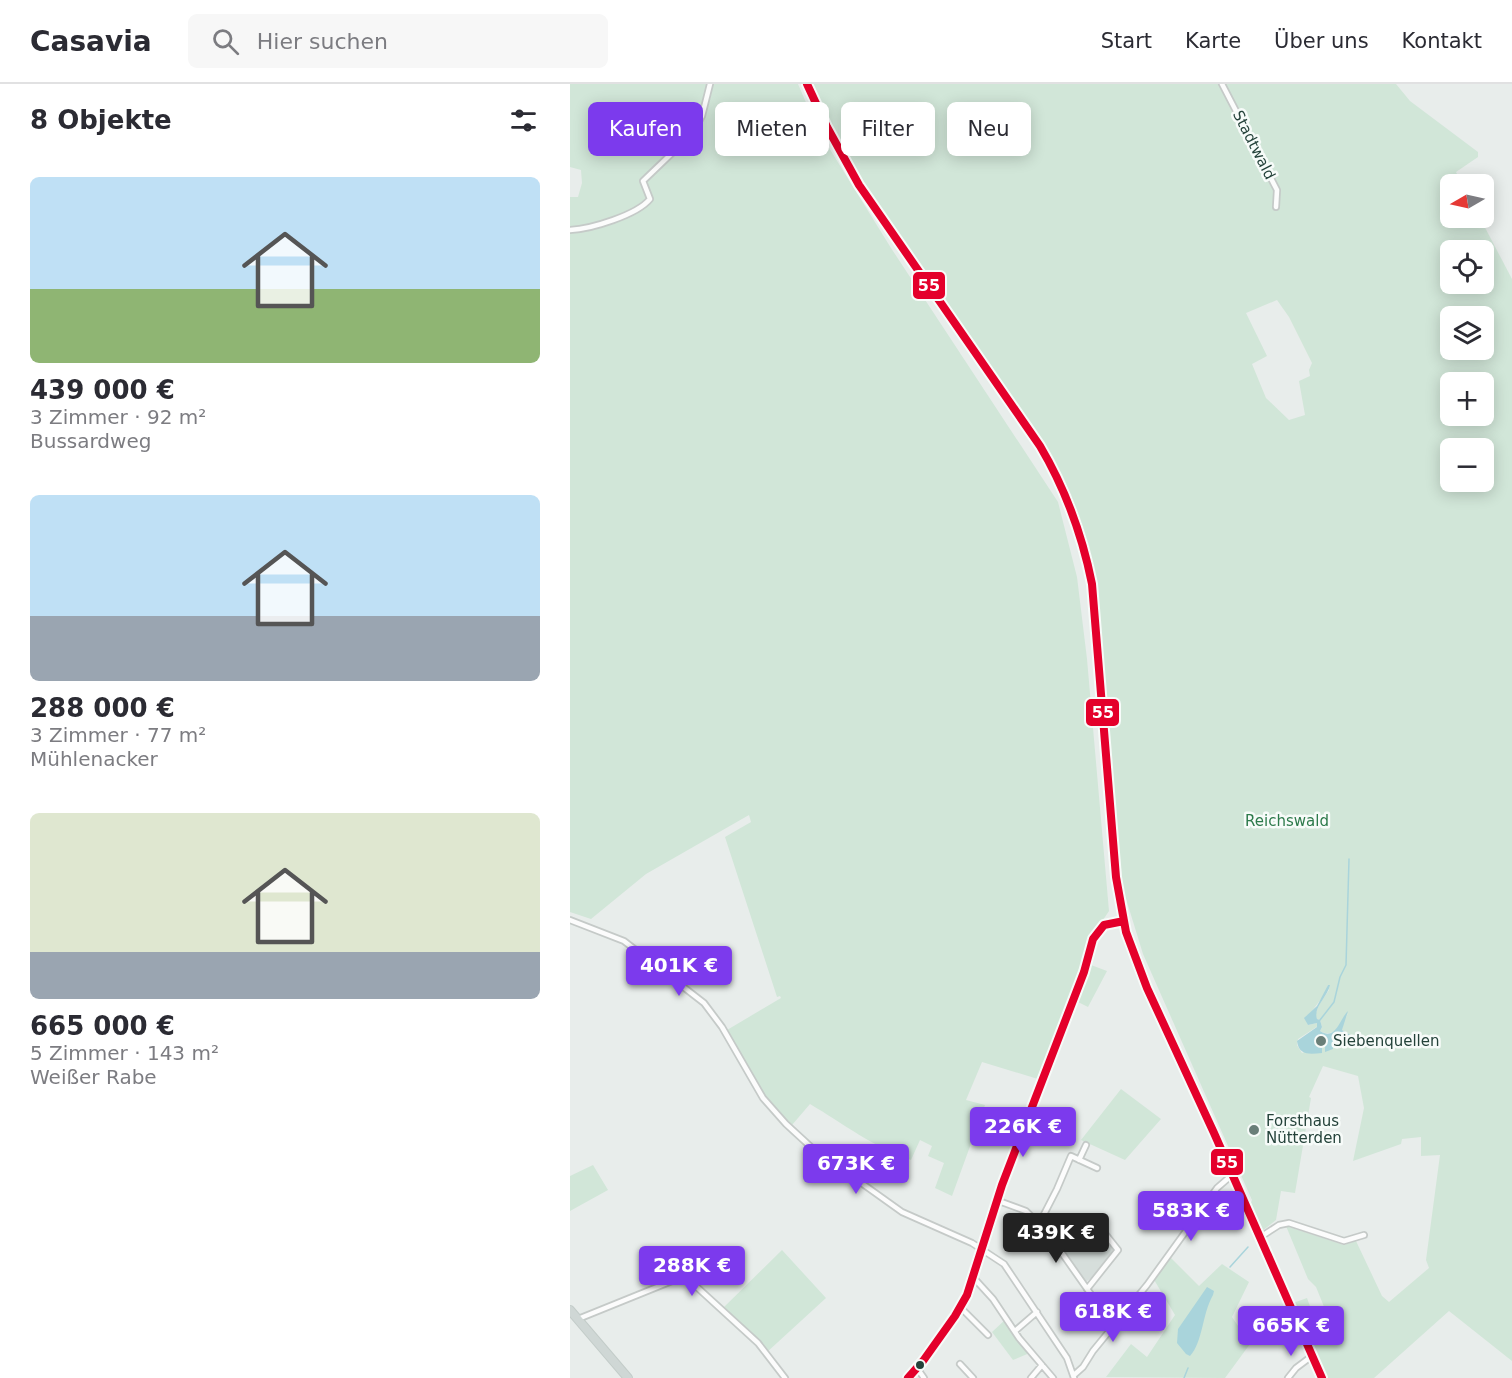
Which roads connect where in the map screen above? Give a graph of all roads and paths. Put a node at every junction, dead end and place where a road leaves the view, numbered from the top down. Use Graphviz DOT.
graph roads {
  1 [pos="710,84"];
  2 [pos="807,84"];
  3 [pos="1222,84"];
  4 [pos="1276,207"];
  5 [pos="570,230"];
  6 [pos="570,920"];
  7 [pos="1124,921"];
  8 [pos="1086,1145"];
  9 [pos="1079,1160"];
  10 [pos="1097,1168"];
  11 [pos="1232,1175"];
  12 [pos="996,1200"];
  13 [pos="1039,1224"];
  14 [pos="1099,1226"];
  15 [pos="1364,1235"];
  16 [pos="1259,1238"];
  17 [pos="982,1250"];
  18 [pos="972,1276"];
  19 [pos="1087,1288"];
  20 [pos="961,1308"];
  21 [pos="570,1310"];
  22 [pos="1037,1312"];
  23 [pos="578,1319"];
  24 [pos="1116,1321"];
  25 [pos="1015,1331"];
  26 [pos="988,1335"];
  27 [pos="1311,1356"];
  28 [pos="960,1364"];
  29 [pos="1042,1365"];
  30 [pos="917,1368"];
  31 [pos="1074,1376"];
  32 [pos="628,1378"];
  33 [pos="785,1378"];
  34 [pos="908,1378"];
  35 [pos="924,1378"];
  36 [pos="973,1378"];
  37 [pos="1031,1378"];
  38 [pos="1053,1378"];
  39 [pos="1288,1378"];
  40 [pos="1322,1378"];
  1 -- 5 [label="street"];
  2 -- 7 [label="main road"];
  3 -- 4 [label="street, Stadtwald"];
  6 -- 17 [label="street"];
  7 -- 11 [label="main road"];
  7 -- 12 [label="street"];
  8 -- 9 [label="street"];
  9 -- 10 [label="street"];
  9 -- 13 [label="street"];
  11 -- 16 [label="main road"];
  11 -- 24 [label="street"];
  12 -- 13 [label="street"];
  12 -- 17 [label="street"];
  13 -- 19 [label="street"];
  14 -- 19 [label="street"];
  15 -- 16 [label="street"];
  16 -- 27 [label="main road"];
  17 -- 18 [label="street"];
  17 -- 22 [label="street"];
  18 -- 20 [label="street"];
  18 -- 25 [label="street"];
  19 -- 24 [label="street"];
  20 -- 26 [label="street"];
  20 -- 30 [label="street"];
  21 -- 23 [label="main road"];
  22 -- 25 [label="street"];
  22 -- 31 [label="street"];
  23 -- 32 [label="main road"];
  23 -- 33 [label="street"];
  24 -- 31 [label="street"];
  25 -- 29 [label="street"];
  27 -- 39 [label="street"];
  27 -- 40 [label="main road"];
  28 -- 36 [label="street"];
  29 -- 37 [label="street"];
  29 -- 38 [label="street"];
  30 -- 34 [label="street"];
  30 -- 35 [label="street"];
}
